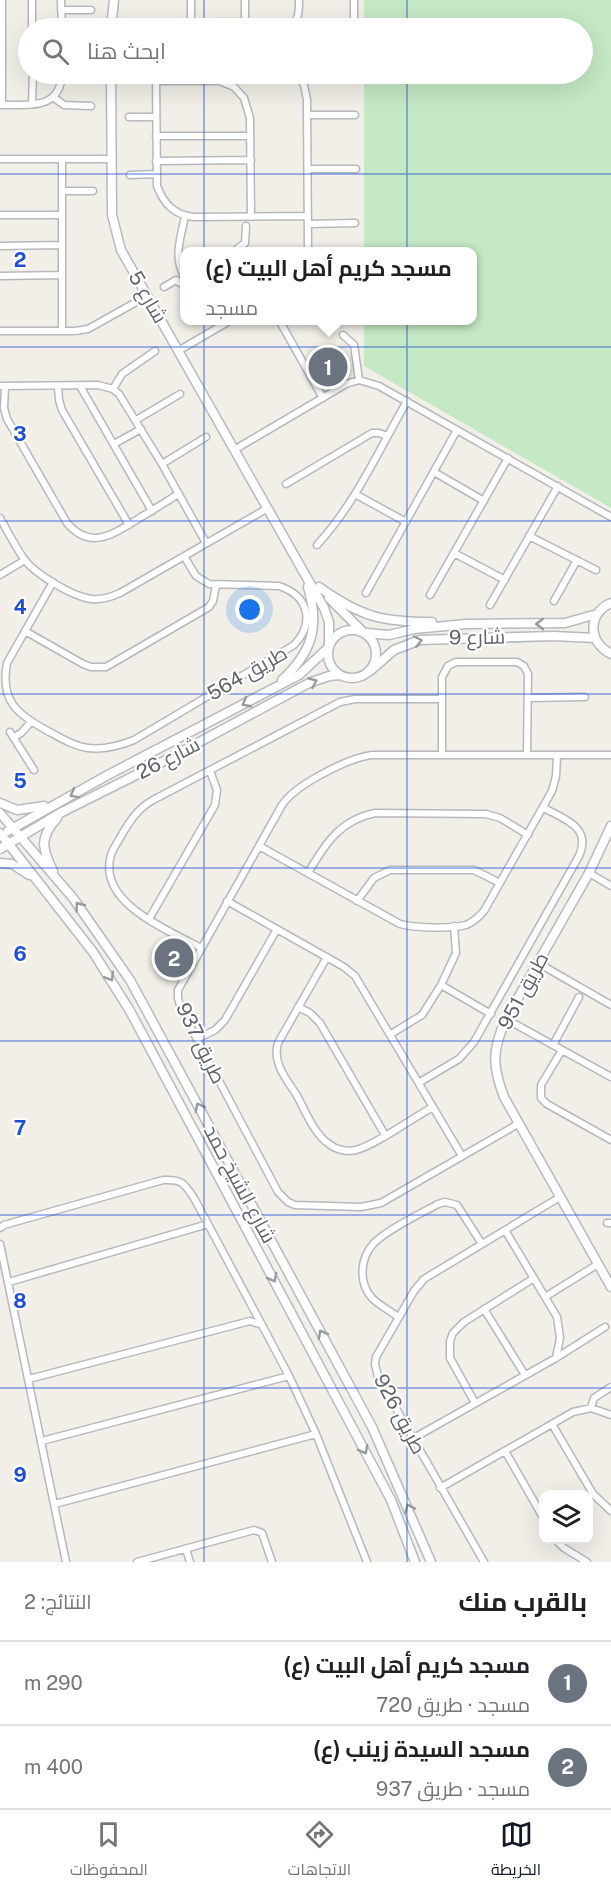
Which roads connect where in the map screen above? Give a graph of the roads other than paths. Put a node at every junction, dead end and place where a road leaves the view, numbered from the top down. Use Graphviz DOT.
graph roads {
  1 [pos="2,0"];
  2 [pos="32,0"];
  3 [pos="61,0"];
  4 [pos="114,0"];
  5 [pos="191,0"];
  6 [pos="245,0"];
  7 [pos="299,0"];
  8 [pos="354,0"];
  9 [pos="61,10"];
  10 [pos="91,10"];
  11 [pos="32,18"];
  12 [pos="61,18"];
  13 [pos="112,18"];
  14 [pos="191,18"];
  15 [pos="245,18"];
  16 [pos="297,18"];
  17 [pos="354,18"];
  18 [pos="33,84"];
  19 [pos="61,84"];
  20 [pos="111,84"];
  21 [pos="156,84"];
  22 [pos="228,84"];
  23 [pos="302,84"];
  24 [pos="53,97"];
  25 [pos="32,104"];
  26 [pos="1,105"];
  27 [pos="91,106"];
  28 [pos="308,115"];
  29 [pos="355,115"];
  30 [pos="129,117"];
  31 [pos="156,117"];
  32 [pos="156,136"];
  33 [pos="250,136"];
  34 [pos="0,159"];
  35 [pos="62,159"];
  36 [pos="111,159"];
  37 [pos="251,160"];
  38 [pos="156,161"];
  39 [pos="308,169"];
  40 [pos="356,169"];
  41 [pos="156,174"];
  42 [pos="130,175"];
  43 [pos="62,191"];
  44 [pos="93,192"];
  45 [pos="0,215"];
  46 [pos="62,215"];
  47 [pos="185,216"];
  48 [pos="251,217"];
  49 [pos="308,220"];
  50 [pos="355,223"];
  51 [pos="246,226"];
  52 [pos="61,245"];
  53 [pos="0,246"];
  54 [pos="240,247"];
  55 [pos="308,247"];
  56 [pos="180,267"];
  57 [pos="62,275"];
  58 [pos="0,276"];
  59 [pos="180,283"];
  60 [pos="164,287"];
  61 [pos="147,296"];
  62 [pos="224,325"];
  63 [pos="281,325"];
  64 [pos="62,330"];
  65 [pos="0,331"];
  66 [pos="343,335"];
  67 [pos="156,351"];
  68 [pos="178,351"];
  69 [pos="359,380"];
  70 [pos="2,386"];
  71 [pos="58,386"];
  72 [pos="80,386"];
  73 [pos="112,389"];
  74 [pos="180,394"];
  75 [pos="323,398"];
  76 [pos="407,402"];
  77 [pos="136,420"];
  78 [pos="141,429"];
  79 [pos="457,430"];
  80 [pos="387,436"];
  81 [pos="206,437"];
  82 [pos="114,444"];
  83 [pos="234,450"];
  84 [pos="508,458"];
  85 [pos="162,464"];
  86 [pos="434,472"];
  87 [pos="286,484"];
  88 [pos="558,486"];
  89 [pos="178,494"];
  90 [pos="355,494"];
  91 [pos="484,501"];
  92 [pos="268,508"];
  93 [pos="152,511"];
  94 [pos="611,517"];
  95 [pos="0,518"];
  96 [pos="406,522"];
  97 [pos="129,525"];
  98 [pos="530,536"];
  99 [pos="206,543"];
  100 [pos="316,545"];
  101 [pos="454,553"];
  102 [pos="184,556"];
  103 [pos="24,560"];
  104 [pos="577,560"];
  105 [pos="298,561"];
  106 [pos="596,570"];
  107 [pos="0,574"];
  108 [pos="305,575"];
  109 [pos="505,580"];
  110 [pos="53,582"];
  111 [pos="216,585"];
  112 [pos="319,587"];
  113 [pos="366,593"];
  114 [pos="430,595"];
  115 [pos="554,601"];
  116 [pos="611,602"];
  117 [pos="490,605"];
  118 [pos="597,614"];
  119 [pos="466,624"];
  120 [pos="25,631"];
  121 [pos="364,632"];
  122 [pos="595,638"];
  123 [pos="329,646"];
  124 [pos="608,652"];
  125 [pos="611,663"];
  126 [pos="370,671"];
  127 [pos="340,675"];
  128 [pos="271,690"];
  129 [pos="2,695"];
  130 [pos="585,697"];
  131 [pos="528,698"];
  132 [pos="442,699"];
  133 [pos="32,722"];
  134 [pos="611,754"];
  135 [pos="442,755"];
  136 [pos="527,755"];
  137 [pos="556,755"];
  138 [pos="34,770"];
  139 [pos="210,771"];
  140 [pos="0,803"];
  141 [pos="54,805"];
  142 [pos="544,808"];
  143 [pos="62,812"];
  144 [pos="0,813"];
  145 [pos="611,826"];
  146 [pos="12,828"];
  147 [pos="0,835"];
  148 [pos="528,835"];
  149 [pos="19,836"];
  150 [pos="8,844"];
  151 [pos="259,846"];
  152 [pos="0,849"];
  153 [pos="0,863"];
  154 [pos="308,873"];
  155 [pos="589,873"];
  156 [pos="59,882"];
  157 [pos="39,883"];
  158 [pos="500,883"];
  159 [pos="611,886"];
  160 [pos="227,901"];
  161 [pos="357,901"];
  162 [pos="149,919"];
  163 [pos="454,926"];
  164 [pos="277,929"];
  165 [pos="201,948"];
  166 [pos="327,957"];
  167 [pos="538,963"];
  168 [pos="441,985"];
  169 [pos="579,998"];
  170 [pos="611,1005"];
  171 [pos="298,1006"];
  172 [pos="490,1014"];
  173 [pos="506,1019"];
  174 [pos="391,1034"];
  175 [pos="197,1039"];
  176 [pos="553,1045"];
  177 [pos="562,1050"];
  178 [pos="610,1074"];
  179 [pos="420,1082"];
  180 [pos="433,1107"];
  181 [pos="518,1124"];
  182 [pos="385,1135"];
  183 [pos="611,1140"];
  184 [pos="462,1156"];
  185 [pos="561,1197"];
  186 [pos="208,1224"];
  187 [pos="0,1228"];
  188 [pos="505,1230"];
  189 [pos="0,1244"];
  190 [pos="482,1244"];
  191 [pos="598,1264"];
  192 [pos="534,1278"];
  193 [pos="9,1282"];
  194 [pos="611,1285"];
  195 [pos="545,1297"];
  196 [pos="484,1309"];
  197 [pos="398,1317"];
  198 [pos="262,1325"];
  199 [pos="605,1327"];
  200 [pos="556,1358"];
  201 [pos="525,1375"];
  202 [pos="289,1376"];
  203 [pos="29,1379"];
  204 [pos="611,1388"];
  205 [pos="475,1403"];
  206 [pos="591,1408"];
  207 [pos="611,1415"];
  208 [pos="552,1424"];
  209 [pos="316,1434"];
  210 [pos="412,1439"];
  211 [pos="42,1441"];
  212 [pos="505,1451"];
  213 [pos="440,1488"];
  214 [pos="55,1504"];
  215 [pos="611,1511"];
  216 [pos="539,1512"];
  217 [pos="560,1544"];
  218 [pos="186,1549"];
  219 [pos="66,1562"];
  220 [pos="137,1562"];
  221 [pos="190,1562"];
  222 [pos="272,1562"];
  223 [pos="368,1562"];
  224 [pos="415,1562"];
  225 [pos="431,1562"];
  226 [pos="484,1562"];
  227 [pos="587,1562"];
  1 -- 26 [label="street"];
  2 -- 11 [label="street"];
  3 -- 9 [label="street"];
  4 -- 13 [label="main road"];
  5 -- 14 [label="street"];
  6 -- 15 [label="street"];
  7 -- 16 [label="street"];
  8 -- 17 [label="street"];
  9 -- 10 [label="street"];
  9 -- 12 [label="street"];
  18 -- 25 [label="street"];
  19 -- 24 [label="street"];
  20 -- 36 [label="main road, شارع 5"];
  21 -- 31 [label="street"];
  22 -- 33 [label="street"];
  23 -- 28 [label="street"];
  24 -- 25 [label="street"];
  24 -- 27 [label="street"];
  25 -- 26 [label="street"];
  28 -- 29 [label="street"];
  28 -- 39 [label="street"];
  30 -- 31 [label="street"];
  31 -- 32 [label="street"];
  32 -- 33 [label="street"];
  32 -- 38 [label="street"];
  33 -- 37 [label="street"];
  34 -- 35 [label="street"];
  35 -- 36 [label="street"];
  35 -- 43 [label="street"];
  36 -- 61 [label="main road, شارع 5"];
  37 -- 38 [label="street"];
  37 -- 48 [label="street"];
  38 -- 41 [label="street"];
  39 -- 40 [label="street"];
  39 -- 49 [label="street"];
  41 -- 42 [label="street"];
  41 -- 47 [label="street"];
  43 -- 44 [label="street"];
  43 -- 46 [label="street"];
  45 -- 46 [label="street"];
  46 -- 52 [label="street"];
  47 -- 48 [label="street"];
  47 -- 56 [label="street"];
  48 -- 49 [label="street"];
  49 -- 50 [label="street"];
  49 -- 55 [label="street"];
  51 -- 54 [label="street"];
  52 -- 53 [label="street"];
  52 -- 57 [label="street"];
  57 -- 58 [label="street"];
  57 -- 64 [label="street"];
  59 -- 60 [label="street"];
  61 -- 64 [label="street"];
  61 -- 68 [label="main road, شارع 5"];
  62 -- 68 [label="street"];
  63 -- 75 [label="street"];
  64 -- 65 [label="street"];
  66 -- 69 [label="street"];
  67 -- 73 [label="street"];
  68 -- 83 [label="main road, شارع 5"];
  69 -- 75 [label="street"];
  69 -- 76 [label="street"];
  70 -- 71 [label="street"];
  70 -- 97 [label="street"];
  71 -- 72 [label="street"];
  71 -- 97 [label="street"];
  72 -- 73 [label="street"];
  72 -- 82 [label="street"];
  73 -- 77 [label="street"];
  74 -- 77 [label="street"];
  75 -- 83 [label="street"];
  76 -- 79 [label="street"];
  76 -- 80 [label="street"];
  77 -- 78 [label="street"];
  78 -- 82 [label="street"];
  78 -- 85 [label="street"];
  79 -- 84 [label="street"];
  79 -- 86 [label="street"];
  80 -- 87 [label="street"];
  80 -- 90 [label="street"];
  81 -- 85 [label="street"];
  82 -- 93 [label="street"];
  83 -- 92 [label="main road, شارع 5"];
  84 -- 88 [label="street"];
  84 -- 91 [label="street"];
  85 -- 89 [label="street"];
  86 -- 91 [label="street"];
  86 -- 96 [label="street"];
  88 -- 94 [label="street"];
  88 -- 98 [label="street"];
  89 -- 93 [label="street"];
  89 -- 99 [label="street"];
  90 -- 96 [label="street"];
  90 -- 100 [label="street"];
  91 -- 101 [label="street"];
  92 -- 99 [label="street"];
  92 -- 105 [label="main road, شارع 5"];
  93 -- 97 [label="street"];
  95 -- 103 [label="street"];
  96 -- 113 [label="street"];
  98 -- 104 [label="street"];
  98 -- 109 [label="street"];
  99 -- 102 [label="street"];
  101 -- 109 [label="street"];
  101 -- 114 [label="street"];
  102 -- 110 [label="street"];
  102 -- 111 [label="street"];
  103 -- 107 [label="street"];
  103 -- 110 [label="street"];
  104 -- 106 [label="street"];
  104 -- 115 [label="street"];
  105 -- 108 [label="main road, شارع 5"];
  105 -- 112 [label="main road, شارع 5"];
  108 -- 123 [label="main road, شارع 5"];
  108 -- 128 [label="main road"];
  109 -- 117 [label="street"];
  110 -- 120 [label="street, طريق 564"];
  111 -- 120 [label="street"];
  111 -- 133 [label="street, طريق 564"];
  112 -- 119 [label="main road"];
  112 -- 121 [label="main road, شارع 5"];
  116 -- 118 [label="main road"];
  118 -- 119 [label="main road, شارع 9, one-way"];
  118 -- 122 [label="main road"];
  119 -- 121 [label="main road, شارع 9"];
  120 -- 129 [label="street, طريق 564"];
  121 -- 123 [label="main road"];
  121 -- 126 [label="main road"];
  122 -- 124 [label="main road"];
  126 -- 122 [label="main road, شارع 9, one-way"];
  123 -- 127 [label="main road"];
  123 -- 128 [label="main road, شارع 26"];
  124 -- 125 [label="main road"];
  126 -- 127 [label="main road"];
  143 -- 127 [label="main road, شارع 26, one-way"];
  128 -- 141 [label="main road, شارع 26, one-way"];
  129 -- 133 [label="street, طريق 564"];
  130 -- 131 [label="street"];
  131 -- 132 [label="street"];
  131 -- 136 [label="street"];
  132 -- 135 [label="street"];
  132 -- 139 [label="street"];
  133 -- 138 [label="street"];
  134 -- 137 [label="street, طريق 937"];
  135 -- 136 [label="street, طريق 937"];
  135 -- 151 [label="street, طريق 937"];
  136 -- 137 [label="street, طريق 937"];
  137 -- 142 [label="street"];
  139 -- 162 [label="street"];
  139 -- 162 [label="street"];
  140 -- 141 [label="main road"];
  141 -- 146 [label="main road, شارع 26"];
  142 -- 148 [label="street"];
  142 -- 172 [label="street"];
  143 -- 149 [label="main road, شارع 26"];
  143 -- 156 [label="main road"];
  144 -- 146 [label="main road, شارع الشيخ حمد"];
  145 -- 155 [label="main road, طريق 951"];
  146 -- 147 [label="main road, شارع 26"];
  146 -- 149 [label="main road, شارع الشيخ حمد"];
  147 -- 150 [label="main road, شارع الشيخ حمد"];
  148 -- 154 [label="street"];
  148 -- 158 [label="street"];
  149 -- 150 [label="main road, شارع 26"];
  149 -- 156 [label="main road, شارع الشيخ حمد"];
  150 -- 152 [label="main road, شارع 26"];
  150 -- 157 [label="main road, شارع الشيخ حمد"];
  151 -- 154 [label="street"];
  151 -- 160 [label="street, طريق 937"];
  153 -- 157 [label="main road"];
  154 -- 161 [label="street"];
  155 -- 159 [label="street"];
  155 -- 167 [label="main road, طريق 951"];
  225 -- 156 [label="main road, شارع الشيخ حمد, one-way"];
  157 -- 224 [label="main road, شارع الشيخ حمد, one-way"];
  158 -- 161 [label="street"];
  158 -- 163 [label="street"];
  160 -- 164 [label="street"];
  160 -- 165 [label="street, طريق 937"];
  161 -- 163 [label="street"];
  162 -- 165 [label="street"];
  163 -- 168 [label="street"];
  164 -- 166 [label="street"];
  164 -- 175 [label="street"];
  165 -- 175 [label="street, طريق 937"];
  166 -- 171 [label="street"];
  166 -- 174 [label="street"];
  167 -- 170 [label="street"];
  167 -- 173 [label="main road, طريق 951"];
  168 -- 172 [label="street"];
  168 -- 174 [label="street"];
  169 -- 176 [label="street"];
  171 -- 182 [label="street"];
  171 -- 182 [label="street"];
  172 -- 179 [label="street"];
  173 -- 176 [label="street"];
  173 -- 181 [label="main road, طريق 951"];
  174 -- 179 [label="street"];
  175 -- 184 [label="street, طريق 937"];
  176 -- 177 [label="street"];
  177 -- 178 [label="street"];
  177 -- 183 [label="street"];
  179 -- 180 [label="street"];
  180 -- 182 [label="street"];
  180 -- 184 [label="street"];
  181 -- 184 [label="street, طريق 937"];
  181 -- 185 [label="main road, طريق 951"];
  185 -- 188 [label="street, طريق 926"];
  185 -- 191 [label="main road, طريق 951"];
  186 -- 187 [label="street"];
  186 -- 193 [label="street"];
  186 -- 198 [label="street"];
  188 -- 190 [label="street, طريق 926"];
  188 -- 192 [label="street"];
  189 -- 193 [label="street"];
  190 -- 197 [label="street, طريق 926"];
  190 -- 197 [label="street"];
  191 -- 194 [label="main road, طريق 951"];
  191 -- 195 [label="street"];
  192 -- 195 [label="street"];
  192 -- 196 [label="street"];
  193 -- 203 [label="street"];
  195 -- 200 [label="street"];
  196 -- 201 [label="street"];
  196 -- 205 [label="street"];
  197 -- 210 [label="street, طريق 926"];
  198 -- 202 [label="street"];
  198 -- 203 [label="street"];
  199 -- 200 [label="street"];
  200 -- 201 [label="street"];
  201 -- 205 [label="street"];
  202 -- 209 [label="street"];
  202 -- 211 [label="street"];
  203 -- 211 [label="street"];
  204 -- 206 [label="street"];
  205 -- 210 [label="street"];
  206 -- 207 [label="street"];
  206 -- 208 [label="street"];
  208 -- 212 [label="street"];
  208 -- 215 [label="street"];
  209 -- 214 [label="street"];
  209 -- 223 [label="street"];
  210 -- 213 [label="street, طريق 926"];
  211 -- 214 [label="street"];
  212 -- 213 [label="street"];
  212 -- 216 [label="street"];
  213 -- 226 [label="street, طريق 926"];
  214 -- 219 [label="street"];
  217 -- 227 [label="street"];
  218 -- 220 [label="street"];
  218 -- 221 [label="street"];
  218 -- 222 [label="street"];
}
